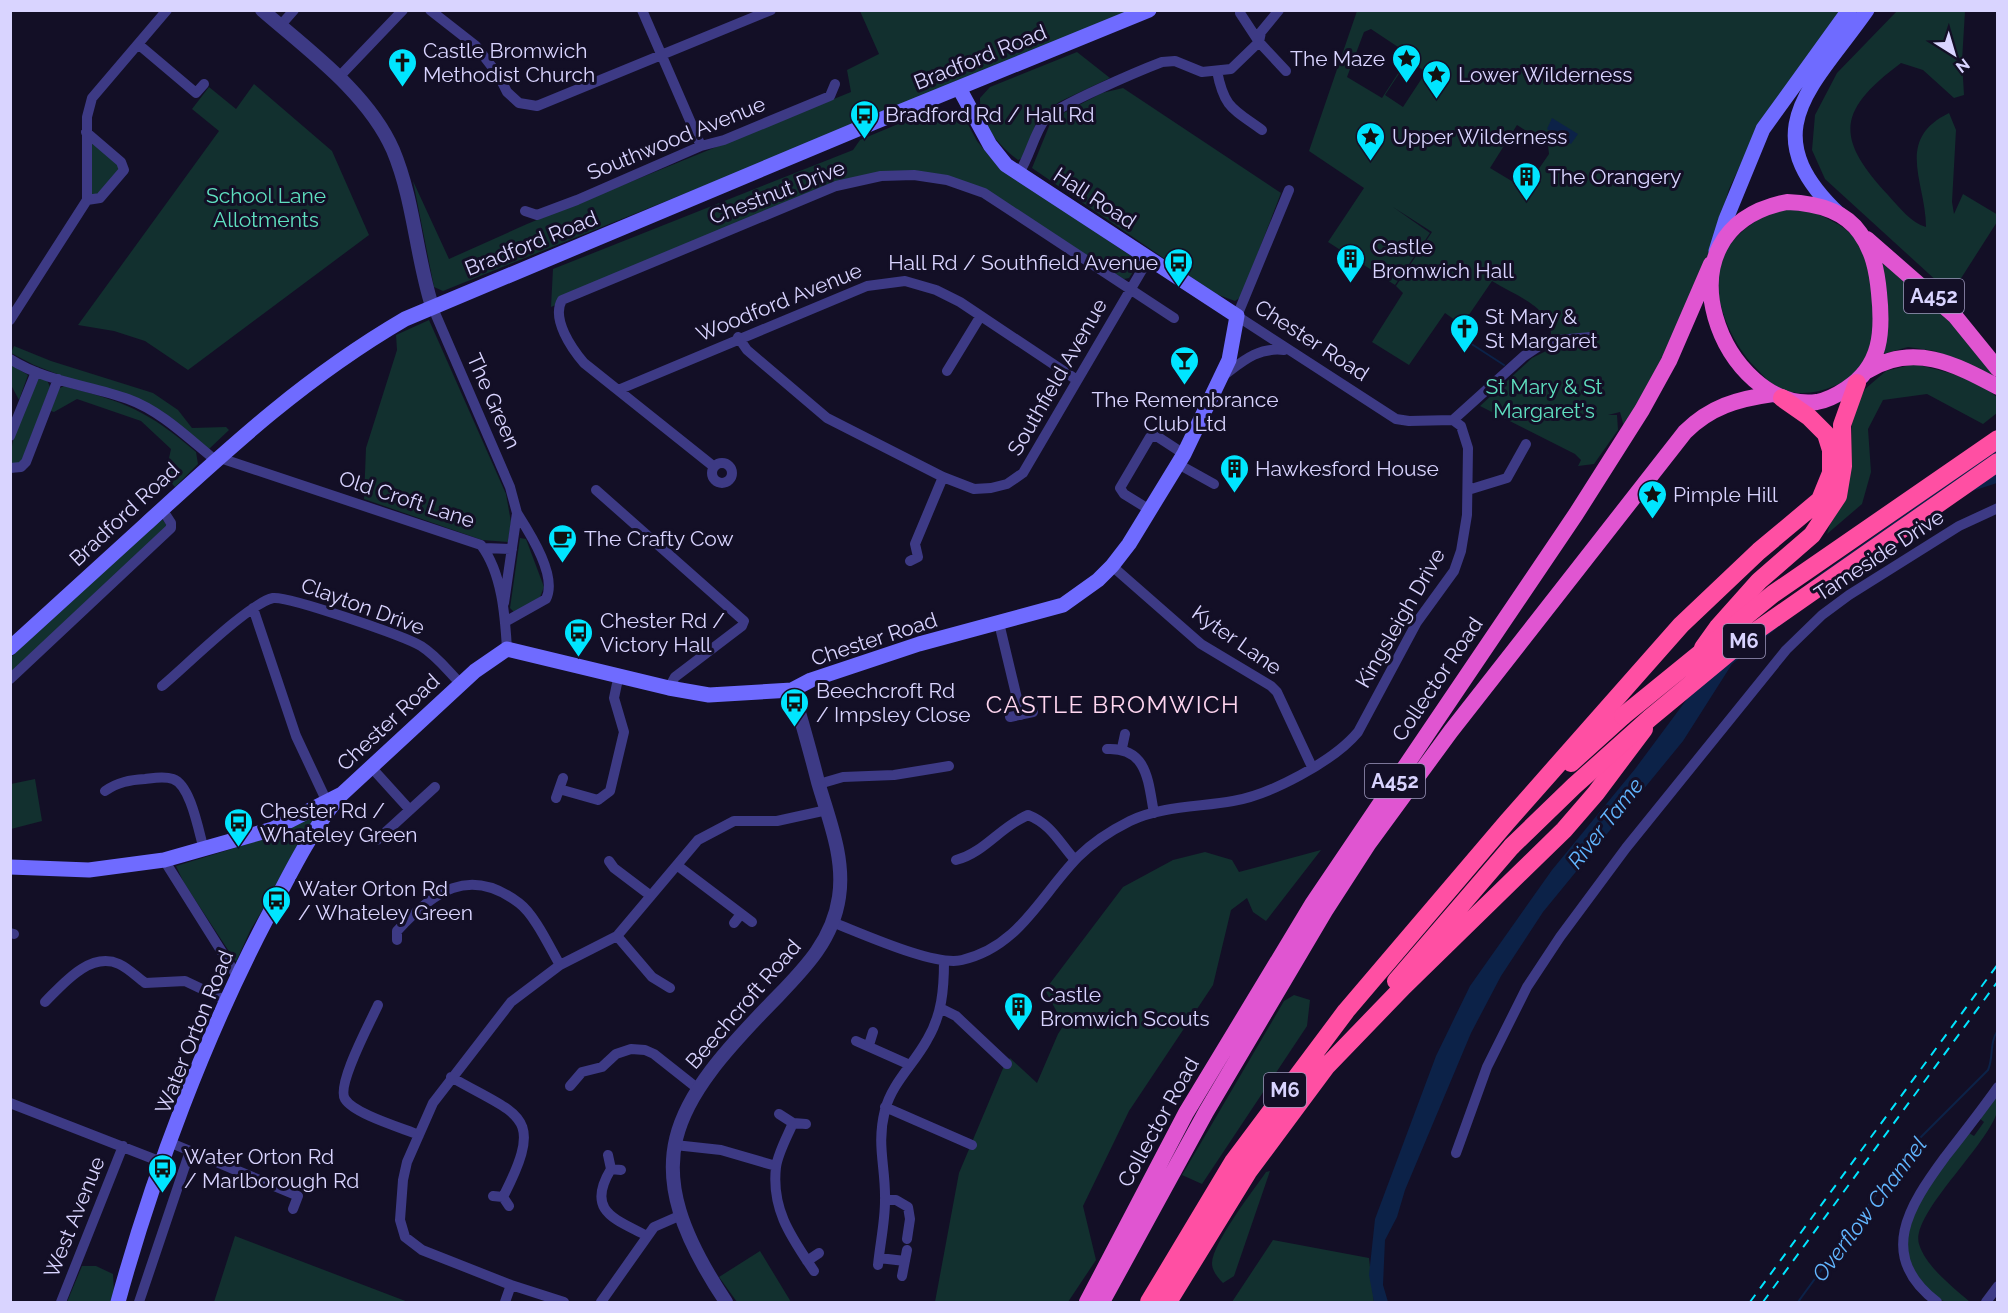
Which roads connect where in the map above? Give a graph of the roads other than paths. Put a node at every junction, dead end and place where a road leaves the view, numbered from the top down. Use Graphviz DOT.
graph roads {
  1 [pos="167,10"];
  2 [pos="262,10"];
  3 [pos="294,10"];
  4 [pos="403,10"];
  5 [pos="430,10"];
  6 [pos="642,10"];
  7 [pos="771,10"];
  8 [pos="1149,10"];
  9 [pos="1279,10"];
  10 [pos="1849,10"];
  11 [pos="1867,10"];
  12 [pos="1240,13"];
  13 [pos="280,26"];
  14 [pos="1259,42"];
  15 [pos="138,44"];
  16 [pos="661,56"];
  17 [pos="1218,71"];
  18 [pos="1286,71"];
  19 [pos="338,78"];
  20 [pos="835,84"];
  21 [pos="959,88"];
  22 [pos="197,92"];
  23 [pos="1262,130"];
  24 [pos="86,132"];
  25 [pos="701,146"];
  26 [pos="1019,173"];
  27 [pos="1289,190"];
  28 [pos="87,200"];
  29 [pos="525,211"];
  30 [pos="1841,215"];
  31 [pos="1860,232"];
  32 [pos="1149,258"];
  33 [pos="1713,259"];
  34 [pos="1131,289"];
  35 [pos="432,306"];
  36 [pos="1237,316"];
  37 [pos="980,317"];
  38 [pos="1174,318"];
  39 [pos="10,320"];
  40 [pos="738,337"];
  41 [pos="1591,337"];
  42 [pos="1287,351"];
  43 [pos="10,359"];
  44 [pos="1998,369"];
  45 [pos="36,372"];
  46 [pos="947,372"];
  47 [pos="1223,376"];
  48 [pos="1862,377"];
  49 [pos="58,380"];
  50 [pos="1077,380"];
  51 [pos="1998,387"];
  52 [pos="618,390"];
  53 [pos="1778,396"];
  54 [pos="1453,420"];
  55 [pos="10,436"];
  56 [pos="1998,439"];
  57 [pos="1526,444"];
  58 [pos="215,458"];
  59 [pos="1181,459"];
  60 [pos="1998,462"];
  61 [pos="713,466"];
  62 [pos="10,468"];
  63 [pos="943,477"];
  64 [pos="1214,484"];
  65 [pos="596,490"];
  66 [pos="1468,490"];
  67 [pos="1998,508"];
  68 [pos="162,509"];
  69 [pos="1150,510"];
  70 [pos="517,513"];
  71 [pos="484,548"];
  72 [pos="512,549"];
  73 [pos="910,561"];
  74 [pos="1112,566"];
  75 [pos="504,606"];
  76 [pos="253,608"];
  77 [pos="505,622"];
  78 [pos="999,623"];
  79 [pos="10,648"];
  80 [pos="507,649"];
  81 [pos="620,674"];
  82 [pos="10,679"];
  83 [pos="461,684"];
  84 [pos="162,686"];
  85 [pos="669,688"];
  86 [pos="792,690"];
  87 [pos="1033,712"];
  88 [pos="1125,734"];
  89 [pos="1122,748"];
  90 [pos="1107,749"];
  91 [pos="371,766"];
  92 [pos="949,766"];
  93 [pos="1312,767"];
  94 [pos="563,778"];
  95 [pos="819,784"];
  96 [pos="435,787"];
  97 [pos="105,791"];
  98 [pos="342,794"];
  99 [pos="327,802"];
  100 [pos="410,810"];
  101 [pos="827,810"];
  102 [pos="1154,813"];
  103 [pos="377,840"];
  104 [pos="204,850"];
  105 [pos="164,860"];
  106 [pos="956,860"];
  107 [pos="1075,860"];
  108 [pos="678,866"];
  109 [pos="10,867"];
  110 [pos="610,868"];
  111 [pos="1445,894"];
  112 [pos="651,896"];
  113 [pos="741,914"];
  114 [pos="752,922"];
  115 [pos="832,922"];
  116 [pos="734,923"];
  117 [pos="394,933"];
  118 [pos="617,936"];
  119 [pos="944,961"];
  120 [pos="560,965"];
  121 [pos="237,976"];
  122 [pos="670,988"];
  123 [pos="225,1000"];
  124 [pos="45,1002"];
  125 [pos="378,1005"];
  126 [pos="940,1008"];
  127 [pos="873,1032"];
  128 [pos="856,1041"];
  129 [pos="869,1045"];
  130 [pos="576,1061"];
  131 [pos="1007,1064"];
  132 [pos="910,1065"];
  133 [pos="582,1072"];
  134 [pos="1322,1072"];
  135 [pos="451,1077"];
  136 [pos="570,1086"];
  137 [pos="1998,1087"];
  138 [pos="697,1088"];
  139 [pos="10,1103"];
  140 [pos="885,1107"];
  141 [pos="779,1114"];
  142 [pos="792,1123"];
  143 [pos="806,1124"];
  144 [pos="419,1135"];
  145 [pos="171,1143"];
  146 [pos="675,1145"];
  147 [pos="972,1145"];
  148 [pos="123,1146"];
  149 [pos="190,1151"];
  150 [pos="1455,1153"];
  151 [pos="608,1155"];
  152 [pos="164,1163"];
  153 [pos="776,1166"];
  154 [pos="502,1200"];
  155 [pos="885,1200"];
  156 [pos="293,1209"];
  157 [pos="679,1216"];
  158 [pos="647,1236"];
  159 [pos="819,1253"];
  160 [pos="807,1261"];
  161 [pos="904,1262"];
  162 [pos="127,1271"];
  163 [pos="814,1271"];
  164 [pos="902,1276"];
  165 [pos="147,1277"];
  166 [pos="511,1285"];
  167 [pos="1998,1286"];
  168 [pos="61,1302"];
  169 [pos="118,1302"];
  170 [pos="139,1302"];
  171 [pos="505,1302"];
  172 [pos="564,1302"];
  173 [pos="601,1302"];
  174 [pos="726,1302"];
  175 [pos="1099,1302"];
  176 [pos="1149,1302"];
  177 [pos="1168,1302"];
  178 [pos="1935,1302"];
  179 [pos="1986,1302"];
  1 -- 15 [label="street"];
  2 -- 13 [label="street"];
  3 -- 13 [label="street"];
  4 -- 19 [label="street"];
  5 -- 16 [label="street"];
  6 -- 16 [label="street"];
  7 -- 16 [label="street"];
  8 -- 21 [label="main road, Bradford Road"];
  9 -- 14 [label="street"];
  10 -- 33 [label="main road"];
  11 -- 30 [label="main road"];
  12 -- 14 [label="street"];
  13 -- 19 [label="street"];
  14 -- 17 [label="street"];
  14 -- 18 [label="street"];
  15 -- 22 [label="street"];
  15 -- 24 [label="street"];
  16 -- 25 [label="street"];
  17 -- 23 [label="street"];
  17 -- 26 [label="street"];
  19 -- 35 [label="street"];
  20 -- 25 [label="street, Southwood Avenue"];
  21 -- 26 [label="main road, Hall Road"];
  21 -- 35 [label="main road, Bradford Road"];
  24 -- 28 [label="street"];
  24 -- 28 [label="street"];
  25 -- 29 [label="street, Southwood Avenue"];
  26 -- 32 [label="main road, Hall Road"];
  27 -- 36 [label="street"];
  28 -- 39 [label="street"];
  30 -- 31 [label="highway"];
  30 -- 33 [label="highway"];
  31 -- 44 [label="highway, A452"];
  31 -- 48 [label="highway"];
  32 -- 34 [label="street, Southfield Avenue"];
  32 -- 36 [label="main road, Hall Road"];
  33 -- 53 [label="highway"];
  33 -- 175 [label="highway, Collector Road / A452"];
  34 -- 38 [label="street, Chestnut Drive"];
  34 -- 50 [label="street, Southfield Avenue"];
  34 -- 52 [label="street, Chestnut Drive"];
  35 -- 58 [label="main road, Bradford Road"];
  35 -- 70 [label="street, The Green"];
  36 -- 42 [label="street, Chester Road"];
  36 -- 47 [label="main road, Chester Road"];
  37 -- 40 [label="street, Woodford Avenue"];
  37 -- 46 [label="street"];
  37 -- 50 [label="street, Woodford Avenue"];
  40 -- 52 [label="street, Woodford Avenue"];
  40 -- 63 [label="street, Southfield Avenue"];
  41 -- 54 [label="street"];
  42 -- 47 [label="street"];
  42 -- 54 [label="street, Chester Road"];
  43 -- 45 [label="street, Old Croft Lane"];
  45 -- 49 [label="street, Old Croft Lane"];
  45 -- 55 [label="street"];
  47 -- 59 [label="main road, Chester Road"];
  48 -- 51 [label="highway"];
  48 -- 53 [label="highway"];
  48 -- 134 [label="highway"];
  49 -- 58 [label="street, Old Croft Lane"];
  49 -- 62 [label="street"];
  50 -- 63 [label="street, Southfield Avenue"];
  52 -- 61 [label="street"];
  53 -- 111 [label="highway"];
  53 -- 175 [label="highway, Collector Road / A452"];
  54 -- 66 [label="street, Kingsleigh Drive"];
  56 -- 111 [label="highway, M6, bridge"];
  57 -- 66 [label="street"];
  58 -- 68 [label="main road, Bradford Road"];
  58 -- 71 [label="street, Old Croft Lane"];
  59 -- 64 [label="street"];
  59 -- 69 [label="main road, Chester Road"];
  59 -- 69 [label="street"];
  60 -- 134 [label="highway, M6, bridge"];
  63 -- 73 [label="street"];
  65 -- 85 [label="street"];
  66 -- 93 [label="street, Kingsleigh Drive"];
  67 -- 150 [label="street, Tameside Drive"];
  68 -- 79 [label="main road, Bradford Road"];
  68 -- 82 [label="street"];
  69 -- 74 [label="main road, Chester Road"];
  70 -- 72 [label="street, The Green"];
  70 -- 77 [label="street, The Green"];
  71 -- 72 [label="street"];
  71 -- 75 [label="street, Old Croft Lane"];
  72 -- 75 [label="street, The Green"];
  74 -- 78 [label="main road, Chester Road"];
  74 -- 93 [label="street, Kyter Lane"];
  75 -- 77 [label="street, Old Croft Lane"];
  76 -- 83 [label="street, Clayton Drive"];
  76 -- 84 [label="street, Clayton Drive"];
  76 -- 99 [label="street"];
  77 -- 80 [label="street, Old Croft Lane"];
  78 -- 86 [label="main road, Chester Road"];
  78 -- 87 [label="street"];
  80 -- 81 [label="main road, Chester Road"];
  80 -- 83 [label="main road, Chester Road"];
  81 -- 85 [label="main road, Chester Road"];
  81 -- 94 [label="street"];
  83 -- 91 [label="main road, Chester Road"];
  85 -- 86 [label="main road, Chester Road"];
  86 -- 95 [label="street, Beechcroft Road"];
  88 -- 89 [label="street"];
  89 -- 90 [label="street"];
  89 -- 102 [label="street"];
  91 -- 98 [label="main road, Chester Road"];
  91 -- 100 [label="street"];
  92 -- 95 [label="street"];
  93 -- 102 [label="street, Kingsleigh Drive"];
  95 -- 101 [label="street, Beechcroft Road"];
  96 -- 100 [label="street"];
  97 -- 104 [label="street"];
  98 -- 99 [label="main road, Chester Road"];
  98 -- 121 [label="main road, Water Orton Road"];
  99 -- 104 [label="main road, Chester Road"];
  100 -- 103 [label="street"];
  101 -- 108 [label="street"];
  101 -- 115 [label="street, Beechcroft Road"];
  102 -- 107 [label="street, Kingsleigh Drive"];
  104 -- 105 [label="main road, Chester Road"];
  105 -- 109 [label="main road, Chester Road"];
  105 -- 121 [label="street"];
  106 -- 107 [label="street"];
  107 -- 119 [label="street, Kingsleigh Drive"];
  108 -- 112 [label="street"];
  108 -- 113 [label="street"];
  110 -- 112 [label="street"];
  111 -- 176 [label="highway, M6"];
  112 -- 118 [label="street"];
  113 -- 114 [label="street"];
  113 -- 116 [label="street"];
  115 -- 119 [label="street, Kingsleigh Drive"];
  115 -- 138 [label="street, Beechcroft Road"];
  117 -- 120 [label="street"];
  118 -- 120 [label="street"];
  118 -- 122 [label="street"];
  119 -- 126 [label="street"];
  120 -- 135 [label="street"];
  121 -- 123 [label="main road, Water Orton Road"];
  123 -- 124 [label="street"];
  123 -- 145 [label="main road, Water Orton Road"];
  125 -- 144 [label="street"];
  126 -- 131 [label="street"];
  126 -- 132 [label="street"];
  127 -- 129 [label="street"];
  128 -- 129 [label="street"];
  129 -- 132 [label="street"];
  130 -- 133 [label="street"];
  132 -- 140 [label="street"];
  133 -- 136 [label="street"];
  133 -- 138 [label="street"];
  134 -- 177 [label="highway, M6"];
  135 -- 144 [label="street"];
  135 -- 154 [label="street"];
  137 -- 178 [label="street"];
  138 -- 146 [label="street, Beechcroft Road"];
  139 -- 148 [label="street"];
  140 -- 147 [label="street"];
  140 -- 155 [label="street"];
  141 -- 142 [label="street"];
  142 -- 143 [label="street"];
  142 -- 153 [label="street"];
  144 -- 166 [label="street"];
  145 -- 149 [label="street"];
  145 -- 152 [label="main road, Water Orton Road"];
  146 -- 153 [label="street"];
  146 -- 157 [label="street, Beechcroft Road"];
  148 -- 152 [label="street"];
  148 -- 168 [label="street, West Avenue"];
  149 -- 156 [label="street"];
  149 -- 165 [label="street"];
  151 -- 158 [label="street"];
  152 -- 162 [label="main road, Water Orton Road"];
  153 -- 160 [label="street"];
  155 -- 161 [label="street"];
  155 -- 161 [label="street"];
  157 -- 158 [label="street"];
  157 -- 174 [label="street, Beechcroft Road"];
  158 -- 173 [label="street"];
  159 -- 160 [label="street"];
  160 -- 163 [label="street"];
  161 -- 164 [label="street"];
  162 -- 165 [label="street"];
  162 -- 169 [label="main road, Water Orton Road"];
  165 -- 170 [label="street"];
  166 -- 171 [label="street"];
  166 -- 172 [label="street"];
  167 -- 179 [label="street"];
}
